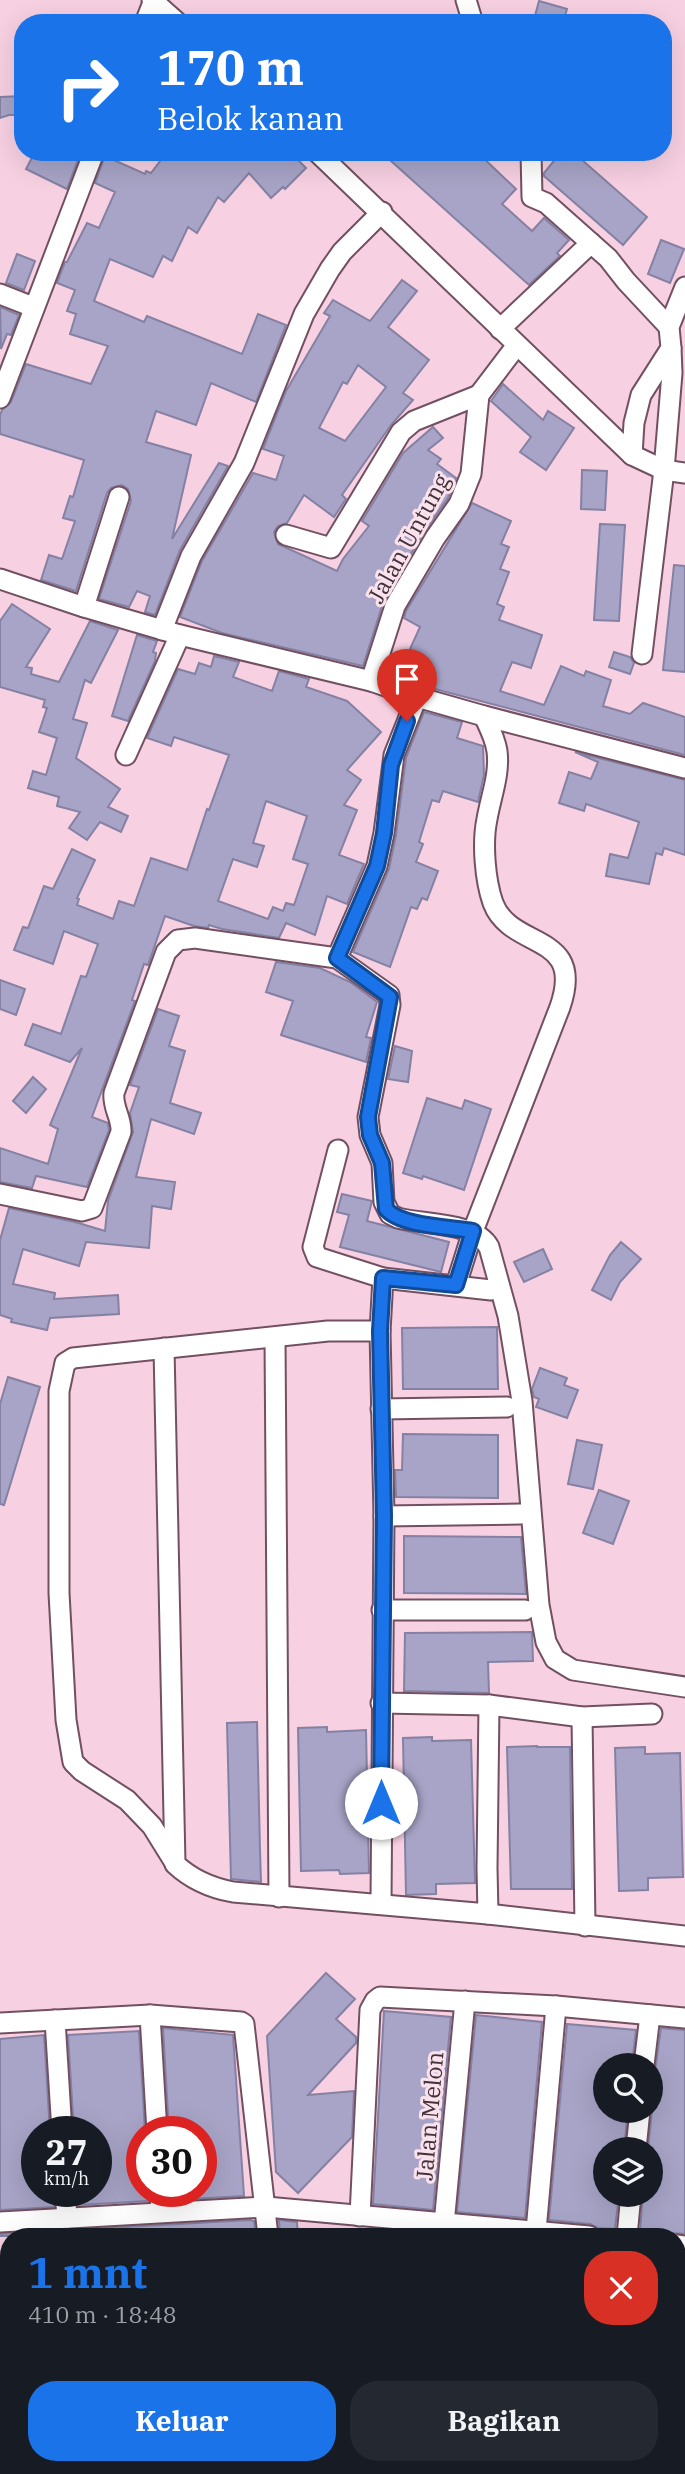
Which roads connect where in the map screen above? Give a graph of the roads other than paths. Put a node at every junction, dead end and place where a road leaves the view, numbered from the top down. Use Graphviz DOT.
graph roads {
  1 [pos="153,0"];
  2 [pos="168,14"];
  3 [pos="90,161"];
  4 [pos="327,161"];
  5 [pos="531,161"];
  6 [pos="382,212"];
  7 [pos="591,243"];
  8 [pos="685,287"];
  9 [pos="0,294"];
  10 [pos="33,307"];
  11 [pos="669,327"];
  12 [pos="500,329"];
  13 [pos="517,345"];
  14 [pos="671,348"];
  15 [pos="480,395"];
  16 [pos="0,398"];
  17 [pos="632,455"];
  18 [pos="664,470"];
  19 [pos="685,473"];
  20 [pos="119,497"];
  21 [pos="286,535"];
  22 [pos="0,579"];
  23 [pos="84,607"];
  24 [pos="171,632"];
  25 [pos="642,654"];
  26 [pos="371,681"];
  27 [pos="417,697"];
  28 [pos="484,716"];
  29 [pos="126,755"];
  30 [pos="685,768"];
  31 [pos="337,958"];
  32 [pos="338,1150"];
  33 [pos="0,1194"];
  34 [pos="473,1231"];
  35 [pos="383,1278"];
  36 [pos="456,1285"];
  37 [pos="491,1290"];
  38 [pos="380,1331"];
  39 [pos="275,1338"];
  40 [pos="164,1348"];
  41 [pos="507,1407"];
  42 [pos="381,1409"];
  43 [pos="521,1514"];
  44 [pos="384,1516"];
  45 [pos="382,1610"];
  46 [pos="525,1610"];
  47 [pos="685,1687"];
  48 [pos="381,1703"];
  49 [pos="489,1705"];
  50 [pos="652,1714"];
  51 [pos="582,1717"];
  52 [pos="175,1864"];
  53 [pos="279,1897"];
  54 [pos="381,1904"];
  55 [pos="488,1914"];
  56 [pos="585,1926"];
  57 [pos="685,1936"];
  58 [pos="464,2001"];
  59 [pos="556,2006"];
  60 [pos="150,2015"];
  61 [pos="650,2015"];
  62 [pos="685,2018"];
  63 [pos="55,2020"];
  64 [pos="0,2023"];
  65 [pos="646,2053"];
  66 [pos="61,2116"];
  67 [pos="156,2116"];
  68 [pos="66,2207"];
  69 [pos="161,2207"];
  70 [pos="266,2207"];
  71 [pos="630,2207"];
  72 [pos="161,2212"];
  73 [pos="360,2216"];
  74 [pos="66,2218"];
  75 [pos="0,2222"];
  76 [pos="267,2228"];
  77 [pos="432,2228"];
  78 [pos="444,2228"];
  79 [pos="537,2228"];
  80 [pos="628,2228"];
  1 -- 2 [label="street"];
  3 -- 10 [label="street"];
  4 -- 6 [label="street"];
  5 -- 7 [label="street"];
  6 -- 12 [label="street"];
  6 -- 24 [label="street"];
  7 -- 11 [label="street"];
  7 -- 12 [label="street"];
  8 -- 11 [label="street"];
  9 -- 10 [label="street"];
  10 -- 16 [label="street"];
  11 -- 14 [label="street"];
  12 -- 13 [label="street"];
  13 -- 15 [label="street"];
  13 -- 17 [label="street"];
  14 -- 17 [label="street"];
  14 -- 18 [label="street"];
  15 -- 21 [label="street"];
  15 -- 26 [label="street, Jalan Untung"];
  17 -- 18 [label="street"];
  18 -- 19 [label="street"];
  18 -- 25 [label="street"];
  20 -- 23 [label="street"];
  22 -- 23 [label="street"];
  23 -- 24 [label="street"];
  24 -- 26 [label="street"];
  24 -- 29 [label="street"];
  26 -- 27 [label="street"];
  27 -- 28 [label="street"];
  27 -- 31 [label="street"];
  28 -- 30 [label="street"];
  28 -- 34 [label="street"];
  31 -- 33 [label="street"];
  31 -- 34 [label="street"];
  32 -- 35 [label="street"];
  34 -- 36 [label="street"];
  34 -- 47 [label="street"];
  35 -- 36 [label="street"];
  35 -- 38 [label="street"];
  36 -- 37 [label="street"];
  38 -- 39 [label="street"];
  38 -- 42 [label="street"];
  39 -- 40 [label="street"];
  39 -- 53 [label="street"];
  40 -- 52 [label="street"];
  40 -- 52 [label="street"];
  41 -- 42 [label="street"];
  42 -- 44 [label="street"];
  43 -- 44 [label="street"];
  44 -- 45 [label="street"];
  45 -- 46 [label="street"];
  45 -- 48 [label="street"];
  48 -- 49 [label="street"];
  48 -- 54 [label="street"];
  49 -- 51 [label="street"];
  49 -- 55 [label="street"];
  50 -- 51 [label="street"];
  51 -- 56 [label="street"];
  52 -- 53 [label="street"];
  53 -- 54 [label="street"];
  54 -- 55 [label="street"];
  55 -- 56 [label="street"];
  56 -- 57 [label="street"];
  58 -- 59 [label="street"];
  58 -- 73 [label="street"];
  58 -- 78 [label="street, Jalan Melon"];
  59 -- 61 [label="street"];
  59 -- 79 [label="street"];
  60 -- 63 [label="street"];
  60 -- 67 [label="street"];
  60 -- 70 [label="street"];
  61 -- 62 [label="street"];
  61 -- 65 [label="street"];
  63 -- 64 [label="street"];
  63 -- 66 [label="street"];
  68 -- 74 [label="street"];
  69 -- 72 [label="street"];
  70 -- 72 [label="street"];
  70 -- 73 [label="street"];
  70 -- 76 [label="street"];
  71 -- 80 [label="street"];
  72 -- 74 [label="street"];
  73 -- 77 [label="street"];
  74 -- 75 [label="street"];
}
